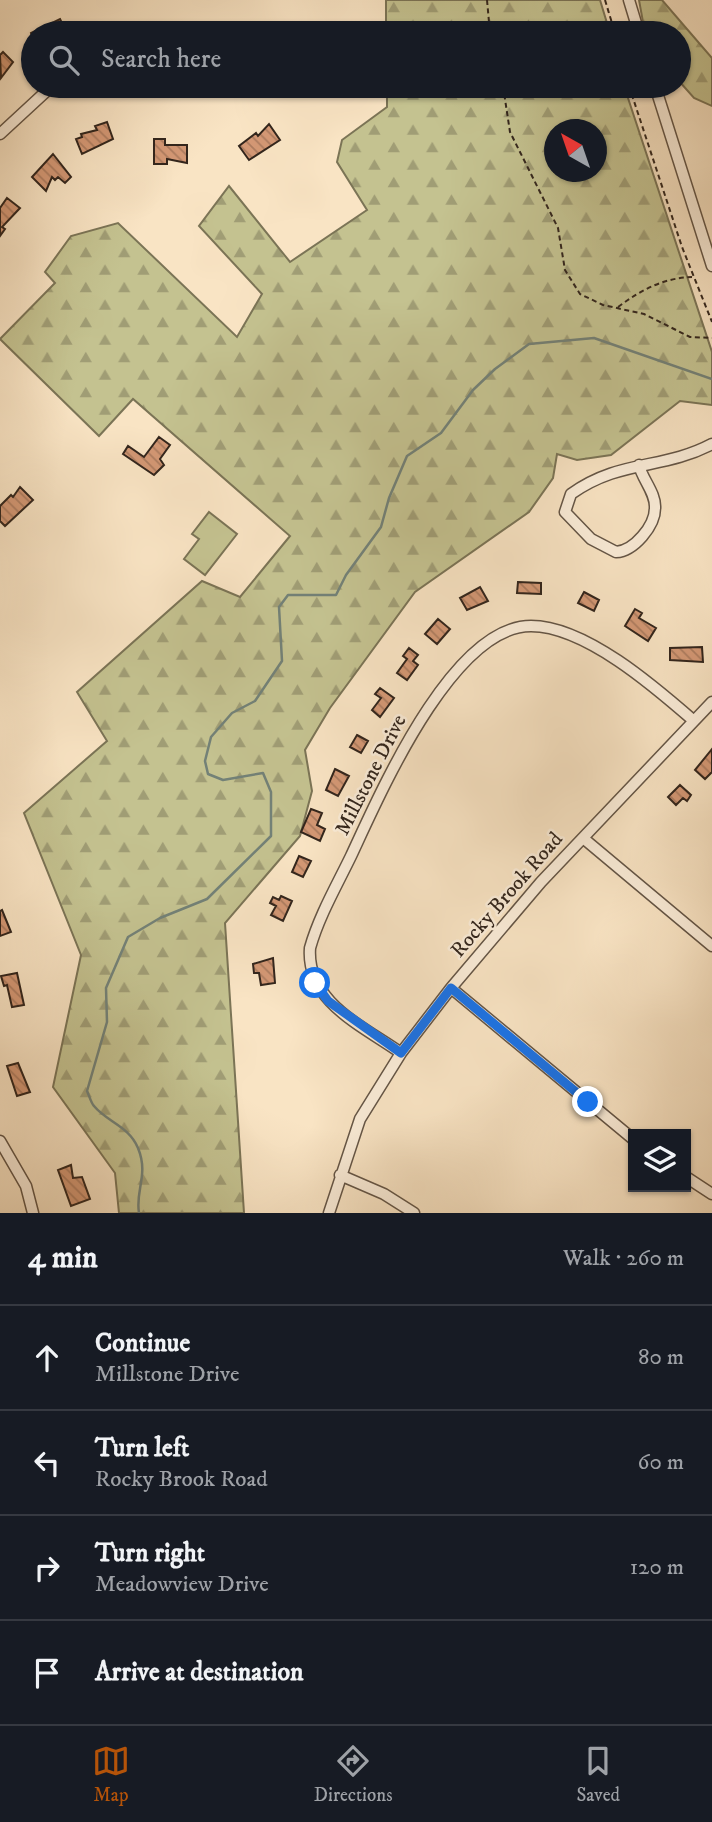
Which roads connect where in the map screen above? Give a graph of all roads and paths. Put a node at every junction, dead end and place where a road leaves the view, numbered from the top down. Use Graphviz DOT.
graph roads {
  1 [pos="487,0"];
  2 [pos="605,0"];
  3 [pos="629,0"];
  4 [pos="489,21"];
  5 [pos="611,21"];
  6 [pos="635,21"];
  7 [pos="39,98"];
  8 [pos="505,98"];
  9 [pos="633,98"];
  10 [pos="659,98"];
  11 [pos="0,134"];
  12 [pos="712,266"];
  13 [pos="693,277"];
  14 [pos="617,308"];
  15 [pos="712,322"];
  16 [pos="712,338"];
  17 [pos="712,444"];
  18 [pos="639,465"];
  19 [pos="712,702"];
  20 [pos="694,721"];
  21 [pos="583,838"];
  22 [pos="712,946"];
  23 [pos="451,988"];
  24 [pos="401,1053"];
  25 [pos="628,1135"];
  26 [pos="0,1141"];
  27 [pos="340,1175"];
  28 [pos="691,1180"];
  29 [pos="712,1194"];
  30 [pos="33,1213"];
  31 [pos="329,1213"];
  32 [pos="414,1213"];
  1 -- 4 [label="path"];
  2 -- 5 [label="path"];
  3 -- 6 [label="street"];
  7 -- 11 [label="street"];
  8 -- 14 [label="path"];
  9 -- 13 [label="path"];
  10 -- 12 [label="street"];
  13 -- 14 [label="path"];
  13 -- 15 [label="path"];
  14 -- 16 [label="path"];
  17 -- 18 [label="street"];
  18 -- 18 [label="street"];
  19 -- 20 [label="street, Rocky Brook Road"];
  20 -- 21 [label="street, Rocky Brook Road"];
  20 -- 24 [label="street, Millstone Drive"];
  21 -- 22 [label="street"];
  21 -- 23 [label="street, Rocky Brook Road"];
  23 -- 24 [label="street, Rocky Brook Road"];
  23 -- 25 [label="street"];
  24 -- 27 [label="street, Rocky Brook Road"];
  26 -- 30 [label="street"];
  27 -- 31 [label="street, Rocky Brook Road"];
  27 -- 32 [label="street"];
  28 -- 29 [label="street"];
}
